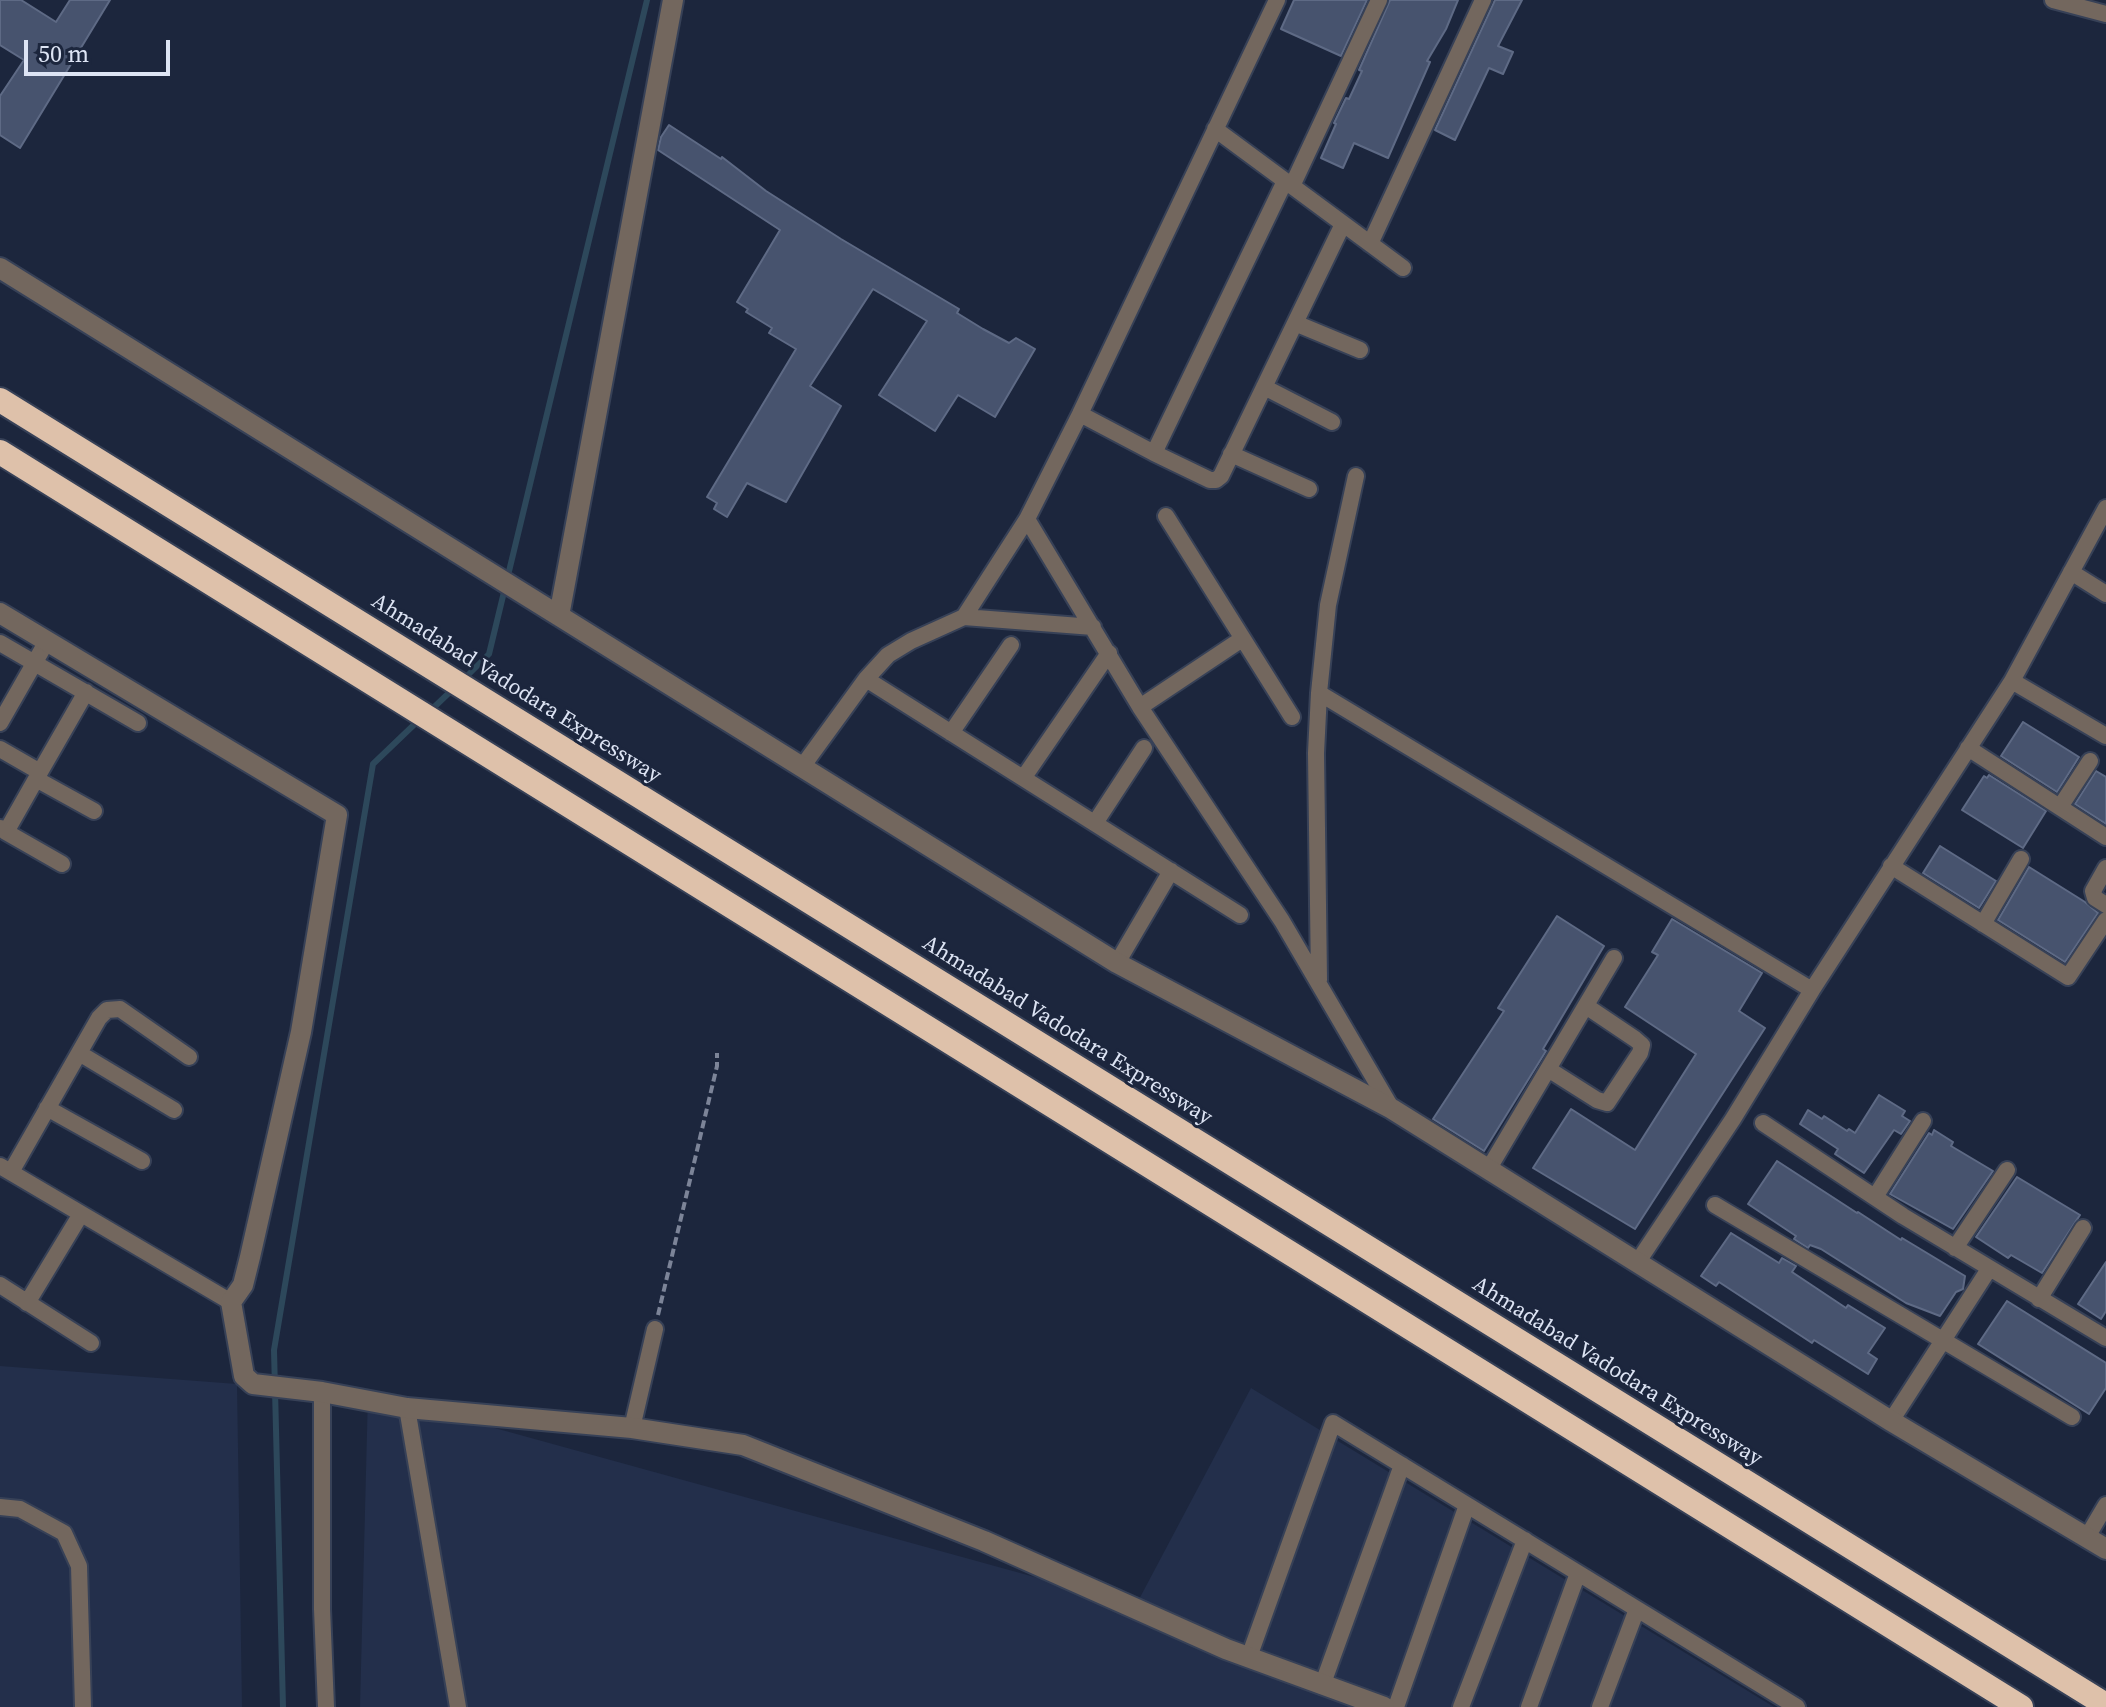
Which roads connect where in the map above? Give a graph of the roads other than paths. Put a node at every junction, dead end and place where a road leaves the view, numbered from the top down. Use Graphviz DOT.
graph roads {
  1 [pos="673,0"];
  2 [pos="1277,0"];
  3 [pos="1379,0"];
  4 [pos="1483,0"];
  5 [pos="2053,0"];
  6 [pos="2106,14"];
  7 [pos="1215,129"];
  8 [pos="1288,183"];
  9 [pos="1343,224"];
  10 [pos="1370,244"];
  11 [pos="0,268"];
  12 [pos="1403,268"];
  13 [pos="1295,323"];
  14 [pos="1360,350"];
  15 [pos="1264,387"];
  16 [pos="0,400"];
  17 [pos="1080,414"];
  18 [pos="1332,422"];
  19 [pos="0,452"];
  20 [pos="1154,453"];
  21 [pos="1231,454"];
  22 [pos="1356,476"];
  23 [pos="1309,489"];
  24 [pos="2106,508"];
  25 [pos="1166,516"];
  26 [pos="1027,519"];
  27 [pos="2071,572"];
  28 [pos="2106,594"];
  29 [pos="0,613"];
  30 [pos="559,616"];
  31 [pos="964,617"];
  32 [pos="1093,627"];
  33 [pos="1242,639"];
  34 [pos="47,641"];
  35 [pos="0,643"];
  36 [pos="1011,645"];
  37 [pos="1109,653"];
  38 [pos="35,663"];
  39 [pos="866,679"];
  40 [pos="2012,681"];
  41 [pos="86,692"];
  42 [pos="1319,693"];
  43 [pos="1140,707"];
  44 [pos="1292,717"];
  45 [pos="0,723"];
  46 [pos="138,723"];
  47 [pos="951,733"];
  48 [pos="2106,736"];
  49 [pos="1144,748"];
  50 [pos="1968,748"];
  51 [pos="0,749"];
  52 [pos="2090,761"];
  53 [pos="802,767"];
  54 [pos="38,775"];
  55 [pos="1024,777"];
  56 [pos="2060,807"];
  57 [pos="94,811"];
  58 [pos="1095,823"];
  59 [pos="3,830"];
  60 [pos="2106,837"];
  61 [pos="2021,859"];
  62 [pos="62,864"];
  63 [pos="1891,866"];
  64 [pos="2106,868"];
  65 [pos="1171,871"];
  66 [pos="2106,905"];
  67 [pos="1240,915"];
  68 [pos="2106,920"];
  69 [pos="1983,924"];
  70 [pos="1614,958"];
  71 [pos="1117,963"];
  72 [pos="1319,981"];
  73 [pos="1812,990"];
  74 [pos="1586,1006"];
  75 [pos="79,1053"];
  76 [pos="189,1057"];
  77 [pos="1548,1069"];
  78 [pos="47,1108"];
  79 [pos="1392,1109"];
  80 [pos="174,1110"];
  81 [pos="1923,1121"];
  82 [pos="1763,1123"];
  83 [pos="142,1161"];
  84 [pos="5,1169"];
  85 [pos="1488,1170"];
  86 [pos="2007,1170"];
  87 [pos="1875,1197"];
  88 [pos="1715,1205"];
  89 [pos="81,1214"];
  90 [pos="2083,1228"];
  91 [pos="1955,1248"];
  92 [pos="1637,1263"];
  93 [pos="1989,1269"];
  94 [pos="0,1285"];
  95 [pos="2039,1299"];
  96 [pos="231,1302"];
  97 [pos="27,1303"];
  98 [pos="655,1329"];
  99 [pos="2106,1338"];
  100 [pos="1943,1340"];
  101 [pos="91,1343"];
  102 [pos="315,1391"];
  103 [pos="407,1408"];
  104 [pos="2072,1417"];
  105 [pos="1891,1421"];
  106 [pos="632,1428"];
  107 [pos="1402,1465"];
  108 [pos="1467,1505"];
  109 [pos="2106,1505"];
  110 [pos="0,1507"];
  111 [pos="2087,1537"];
  112 [pos="1525,1540"];
  113 [pos="2106,1549"];
  114 [pos="1578,1573"];
  115 [pos="1637,1609"];
  116 [pos="1249,1657"];
  117 [pos="1322,1686"];
  118 [pos="2106,1705"];
  119 [pos="83,1707"];
  120 [pos="326,1707"];
  121 [pos="458,1707"];
  122 [pos="1384,1707"];
  123 [pos="1396,1707"];
  124 [pos="1461,1707"];
  125 [pos="1529,1707"];
  126 [pos="1600,1707"];
  127 [pos="1797,1707"];
  128 [pos="2021,1707"];
  1 -- 30 [label="street"];
  2 -- 7 [label="street"];
  3 -- 8 [label="street"];
  4 -- 10 [label="street"];
  5 -- 6 [label="street"];
  7 -- 8 [label="street"];
  7 -- 17 [label="street"];
  8 -- 9 [label="street"];
  8 -- 20 [label="street"];
  9 -- 10 [label="street"];
  9 -- 13 [label="street"];
  10 -- 12 [label="street"];
  11 -- 30 [label="street"];
  13 -- 14 [label="street"];
  13 -- 15 [label="street"];
  15 -- 18 [label="street"];
  15 -- 21 [label="street"];
  16 -- 118 [label="highway, Ahmadabad Vadodara Expressway"];
  17 -- 20 [label="street"];
  17 -- 26 [label="street"];
  19 -- 128 [label="highway"];
  20 -- 21 [label="street"];
  21 -- 23 [label="street"];
  22 -- 42 [label="street"];
  24 -- 27 [label="street"];
  25 -- 33 [label="street"];
  26 -- 31 [label="street"];
  26 -- 32 [label="street"];
  27 -- 28 [label="street"];
  27 -- 40 [label="street"];
  29 -- 34 [label="street"];
  30 -- 53 [label="street"];
  31 -- 32 [label="street"];
  31 -- 39 [label="street"];
  32 -- 37 [label="street"];
  33 -- 43 [label="street"];
  33 -- 44 [label="street"];
  34 -- 38 [label="street"];
  34 -- 96 [label="street"];
  35 -- 38 [label="street"];
  36 -- 47 [label="street"];
  37 -- 43 [label="street"];
  37 -- 55 [label="street"];
  38 -- 41 [label="street"];
  38 -- 45 [label="street"];
  39 -- 47 [label="street"];
  39 -- 53 [label="street"];
  40 -- 48 [label="street"];
  40 -- 50 [label="street"];
  41 -- 46 [label="street"];
  41 -- 54 [label="street"];
  42 -- 72 [label="street"];
  42 -- 73 [label="street"];
  43 -- 72 [label="street"];
  47 -- 55 [label="street"];
  49 -- 58 [label="street"];
  50 -- 56 [label="street"];
  50 -- 63 [label="street"];
  51 -- 54 [label="street"];
  52 -- 56 [label="street"];
  53 -- 71 [label="street"];
  54 -- 57 [label="street"];
  54 -- 59 [label="street"];
  55 -- 58 [label="street"];
  56 -- 60 [label="street"];
  58 -- 65 [label="street"];
  59 -- 62 [label="street"];
  61 -- 69 [label="street"];
  63 -- 69 [label="street"];
  63 -- 73 [label="street"];
  64 -- 66 [label="street"];
  65 -- 67 [label="street"];
  65 -- 71 [label="street"];
  68 -- 69 [label="street"];
  70 -- 74 [label="street"];
  71 -- 79 [label="street"];
  72 -- 79 [label="street"];
  73 -- 92 [label="street"];
  74 -- 77 [label="street"];
  74 -- 77 [label="street"];
  75 -- 76 [label="street"];
  75 -- 78 [label="street"];
  75 -- 80 [label="street"];
  77 -- 85 [label="street"];
  78 -- 83 [label="street"];
  78 -- 84 [label="street"];
  79 -- 85 [label="street"];
  81 -- 87 [label="street"];
  82 -- 87 [label="street"];
  84 -- 89 [label="street"];
  85 -- 92 [label="street"];
  86 -- 91 [label="street"];
  87 -- 91 [label="street"];
  88 -- 100 [label="street"];
  89 -- 96 [label="street"];
  89 -- 97 [label="street"];
  90 -- 95 [label="street"];
  91 -- 93 [label="street"];
  92 -- 105 [label="street"];
  93 -- 95 [label="street"];
  93 -- 100 [label="street"];
  94 -- 97 [label="street"];
  95 -- 99 [label="street"];
  96 -- 102 [label="street"];
  97 -- 101 [label="street"];
  98 -- 106 [label="street"];
  100 -- 104 [label="street"];
  100 -- 105 [label="street"];
  102 -- 103 [label="street"];
  102 -- 120 [label="street"];
  103 -- 106 [label="street"];
  103 -- 121 [label="street"];
  105 -- 111 [label="street"];
  106 -- 116 [label="street"];
  107 -- 108 [label="street"];
  107 -- 116 [label="street"];
  107 -- 117 [label="street"];
  108 -- 112 [label="street"];
  108 -- 123 [label="street"];
  109 -- 111 [label="street"];
  110 -- 119 [label="street"];
  111 -- 113 [label="street"];
  112 -- 114 [label="street"];
  112 -- 124 [label="street"];
  114 -- 115 [label="street"];
  114 -- 125 [label="street"];
  115 -- 126 [label="street"];
  115 -- 127 [label="street"];
  116 -- 117 [label="street"];
  117 -- 122 [label="street"];
}
